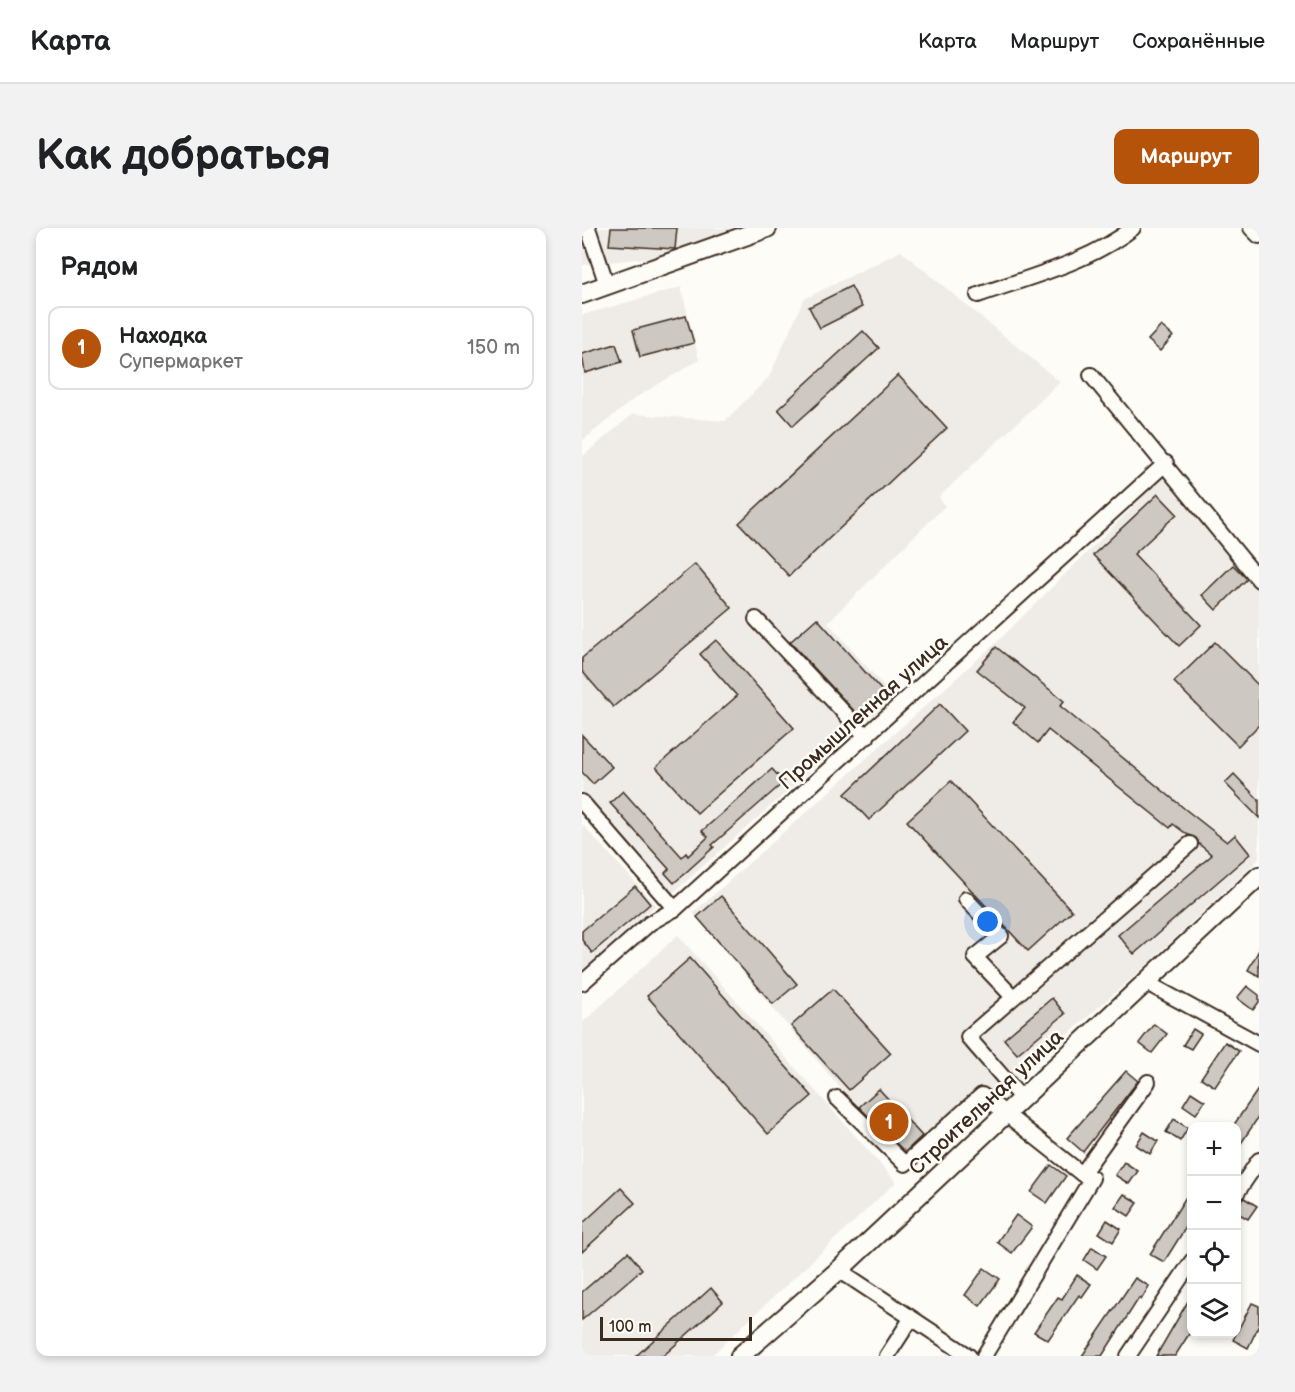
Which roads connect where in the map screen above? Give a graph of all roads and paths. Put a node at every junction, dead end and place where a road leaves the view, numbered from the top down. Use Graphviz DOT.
graph roads {
  1 [pos="588,228"];
  2 [pos="767,228"];
  3 [pos="1133,228"];
  4 [pos="1251,228"];
  5 [pos="1259,236"];
  6 [pos="607,285"];
  7 [pos="582,294"];
  8 [pos="978,295"];
  9 [pos="1091,375"];
  10 [pos="1166,463"];
  11 [pos="1259,580"];
  12 [pos="756,619"];
  13 [pos="867,737"];
  14 [pos="582,802"];
  15 [pos="1190,844"];
  16 [pos="1259,876"];
  17 [pos="966,899"];
  18 [pos="675,909"];
  19 [pos="582,982"];
  20 [pos="1147,983"];
  21 [pos="1013,998"];
  22 [pos="1259,1044"];
  23 [pos="1148,1082"];
  24 [pos="837,1098"];
  25 [pos="1022,1099"];
  26 [pos="1005,1115"];
  27 [pos="1259,1160"];
  28 [pos="1082,1174"];
  29 [pos="1241,1187"];
  30 [pos="1187,1267"];
  31 [pos="839,1269"];
  32 [pos="911,1319"];
  33 [pos="740,1356"];
  34 [pos="887,1356"];
  35 [pos="969,1356"];
  36 [pos="984,1356"];
  37 [pos="1128,1356"];
  1 -- 6 [label="street"];
  2 -- 6 [label="main road"];
  3 -- 8 [label="street"];
  4 -- 5 [label="street"];
  6 -- 7 [label="main road"];
  9 -- 10 [label="street"];
  10 -- 11 [label="street"];
  10 -- 13 [label="street, Промышленная улица"];
  12 -- 13 [label="street"];
  13 -- 18 [label="street, Промышленная улица"];
  14 -- 18 [label="street"];
  15 -- 21 [label="street"];
  16 -- 20 [label="main road, Строительная улица"];
  17 -- 21 [label="street"];
  18 -- 19 [label="street, Промышленная улица"];
  20 -- 22 [label="street"];
  20 -- 25 [label="main road, Строительная улица"];
  21 -- 25 [label="street"];
  23 -- 28 [label="street"];
  24 -- 26 [label="street"];
  25 -- 26 [label="main road, Строительная улица"];
  26 -- 28 [label="street"];
  26 -- 31 [label="main road, Строительная улица"];
  27 -- 29 [label="street"];
  28 -- 36 [label="street"];
  30 -- 37 [label="street"];
  31 -- 32 [label="street"];
  31 -- 33 [label="main road, Строительная улица"];
  32 -- 34 [label="street"];
  32 -- 35 [label="street"];
}
